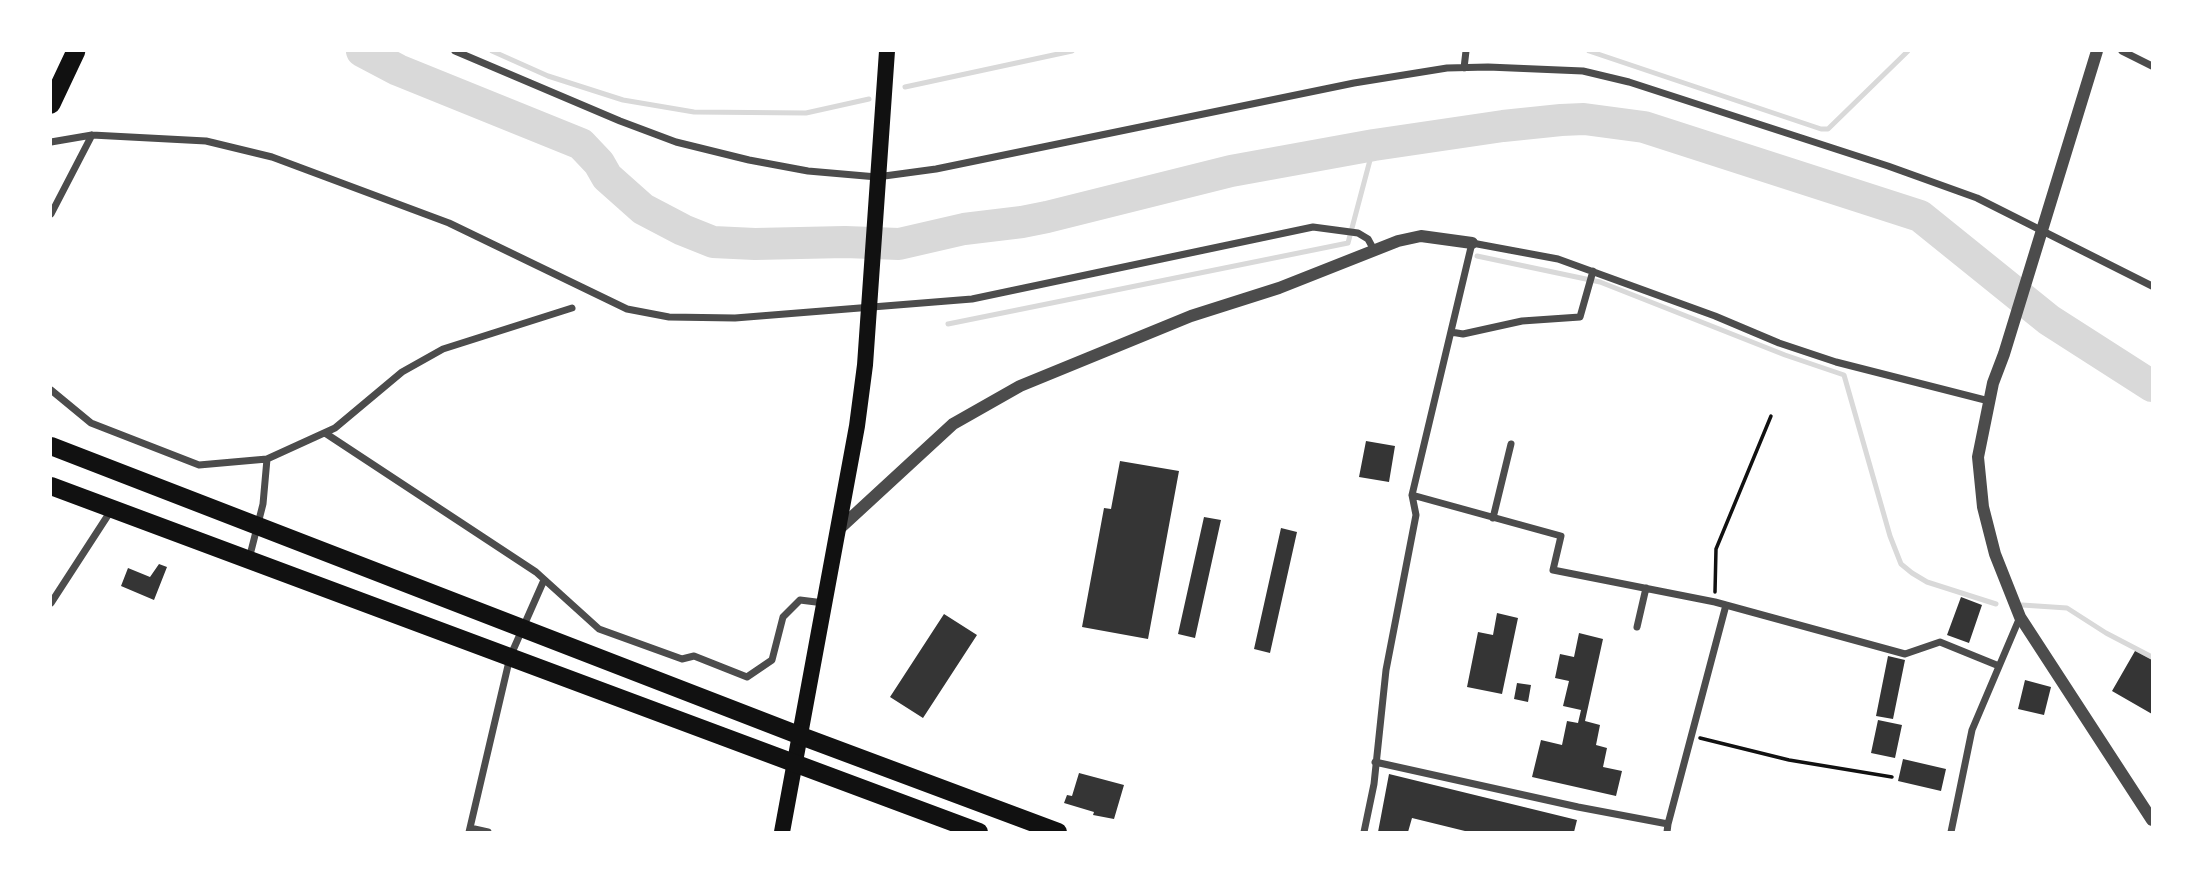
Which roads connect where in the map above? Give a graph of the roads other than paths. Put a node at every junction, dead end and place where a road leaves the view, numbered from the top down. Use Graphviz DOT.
graph roads {
  1 [pos="76,51"];
  2 [pos="455,51"];
  3 [pos="887,51"];
  4 [pos="1466,51"];
  5 [pos="2097,51"];
  6 [pos="2122,51"];
  7 [pos="2152,66"];
  8 [pos="1464,68"];
  9 [pos="51,104"];
  10 [pos="92,135"];
  11 [pos="51,142"];
  12 [pos="877,184"];
  13 [pos="51,214"];
  14 [pos="2041,231"];
  15 [pos="1472,243"];
  16 [pos="1374,250"];
  17 [pos="1592,272"];
  18 [pos="2152,286"];
  19 [pos="869,298"];
  20 [pos="572,308"];
  21 [pos="1451,332"];
  22 [pos="51,390"];
  23 [pos="1989,401"];
  24 [pos="325,433"];
  25 [pos="1511,444"];
  26 [pos="51,446"];
  27 [pos="267,460"];
  28 [pos="51,485"];
  29 [pos="1412,495"];
  30 [pos="113,509"];
  31 [pos="1493,518"];
  32 [pos="257,526"];
  33 [pos="839,529"];
  34 [pos="248,560"];
  35 [pos="544,580"];
  36 [pos="1646,588"];
  37 [pos="51,603"];
  38 [pos="825,604"];
  39 [pos="1726,605"];
  40 [pos="2020,617"];
  41 [pos="1637,627"];
  42 [pos="521,629"];
  43 [pos="510,657"];
  44 [pos="1999,666"];
  45 [pos="801,736"];
  46 [pos="1375,762"];
  47 [pos="796,764"];
  48 [pos="2152,820"];
  49 [pos="1667,828"];
  50 [pos="470,830"];
  51 [pos="488,832"];
  52 [pos="782,832"];
  53 [pos="979,832"];
  54 [pos="1058,832"];
  55 [pos="1364,832"];
  56 [pos="1951,832"];
  1 -- 9 [label="highway"];
  2 -- 12 [label="street"];
  3 -- 12 [label="main road"];
  4 -- 8 [label="street"];
  5 -- 14 [label="street"];
  6 -- 7 [label="street"];
  8 -- 12 [label="street"];
  8 -- 14 [label="street"];
  10 -- 11 [label="street"];
  10 -- 13 [label="street"];
  10 -- 19 [label="street"];
  12 -- 19 [label="main road"];
  14 -- 18 [label="street"];
  14 -- 23 [label="street"];
  15 -- 16 [label="street"];
  15 -- 17 [label="street"];
  15 -- 21 [label="street"];
  16 -- 19 [label="street"];
  16 -- 33 [label="street"];
  17 -- 21 [label="street"];
  17 -- 23 [label="street"];
  19 -- 33 [label="main road"];
  20 -- 24 [label="street"];
  21 -- 29 [label="street"];
  22 -- 27 [label="street"];
  23 -- 40 [label="street"];
  24 -- 27 [label="street"];
  24 -- 35 [label="street"];
  25 -- 31 [label="street"];
  26 -- 32 [label="highway"];
  27 -- 32 [label="street"];
  28 -- 30 [label="highway"];
  29 -- 31 [label="street"];
  29 -- 46 [label="street"];
  30 -- 34 [label="highway"];
  30 -- 37 [label="street"];
  31 -- 36 [label="street"];
  32 -- 34 [label="street"];
  32 -- 42 [label="highway"];
  33 -- 38 [label="main road"];
  34 -- 43 [label="highway"];
  35 -- 38 [label="street"];
  35 -- 42 [label="street"];
  36 -- 39 [label="street"];
  36 -- 41 [label="street"];
  38 -- 45 [label="main road"];
  39 -- 44 [label="street"];
  39 -- 49 [label="street"];
  40 -- 44 [label="street"];
  40 -- 48 [label="street"];
  42 -- 43 [label="street"];
  42 -- 45 [label="highway"];
  43 -- 47 [label="highway"];
  43 -- 50 [label="street"];
  44 -- 56 [label="street"];
  45 -- 47 [label="main road"];
  45 -- 54 [label="highway"];
  46 -- 49 [label="street"];
  46 -- 55 [label="street"];
  47 -- 52 [label="main road"];
  47 -- 53 [label="highway"];
  50 -- 51 [label="street"];
}
